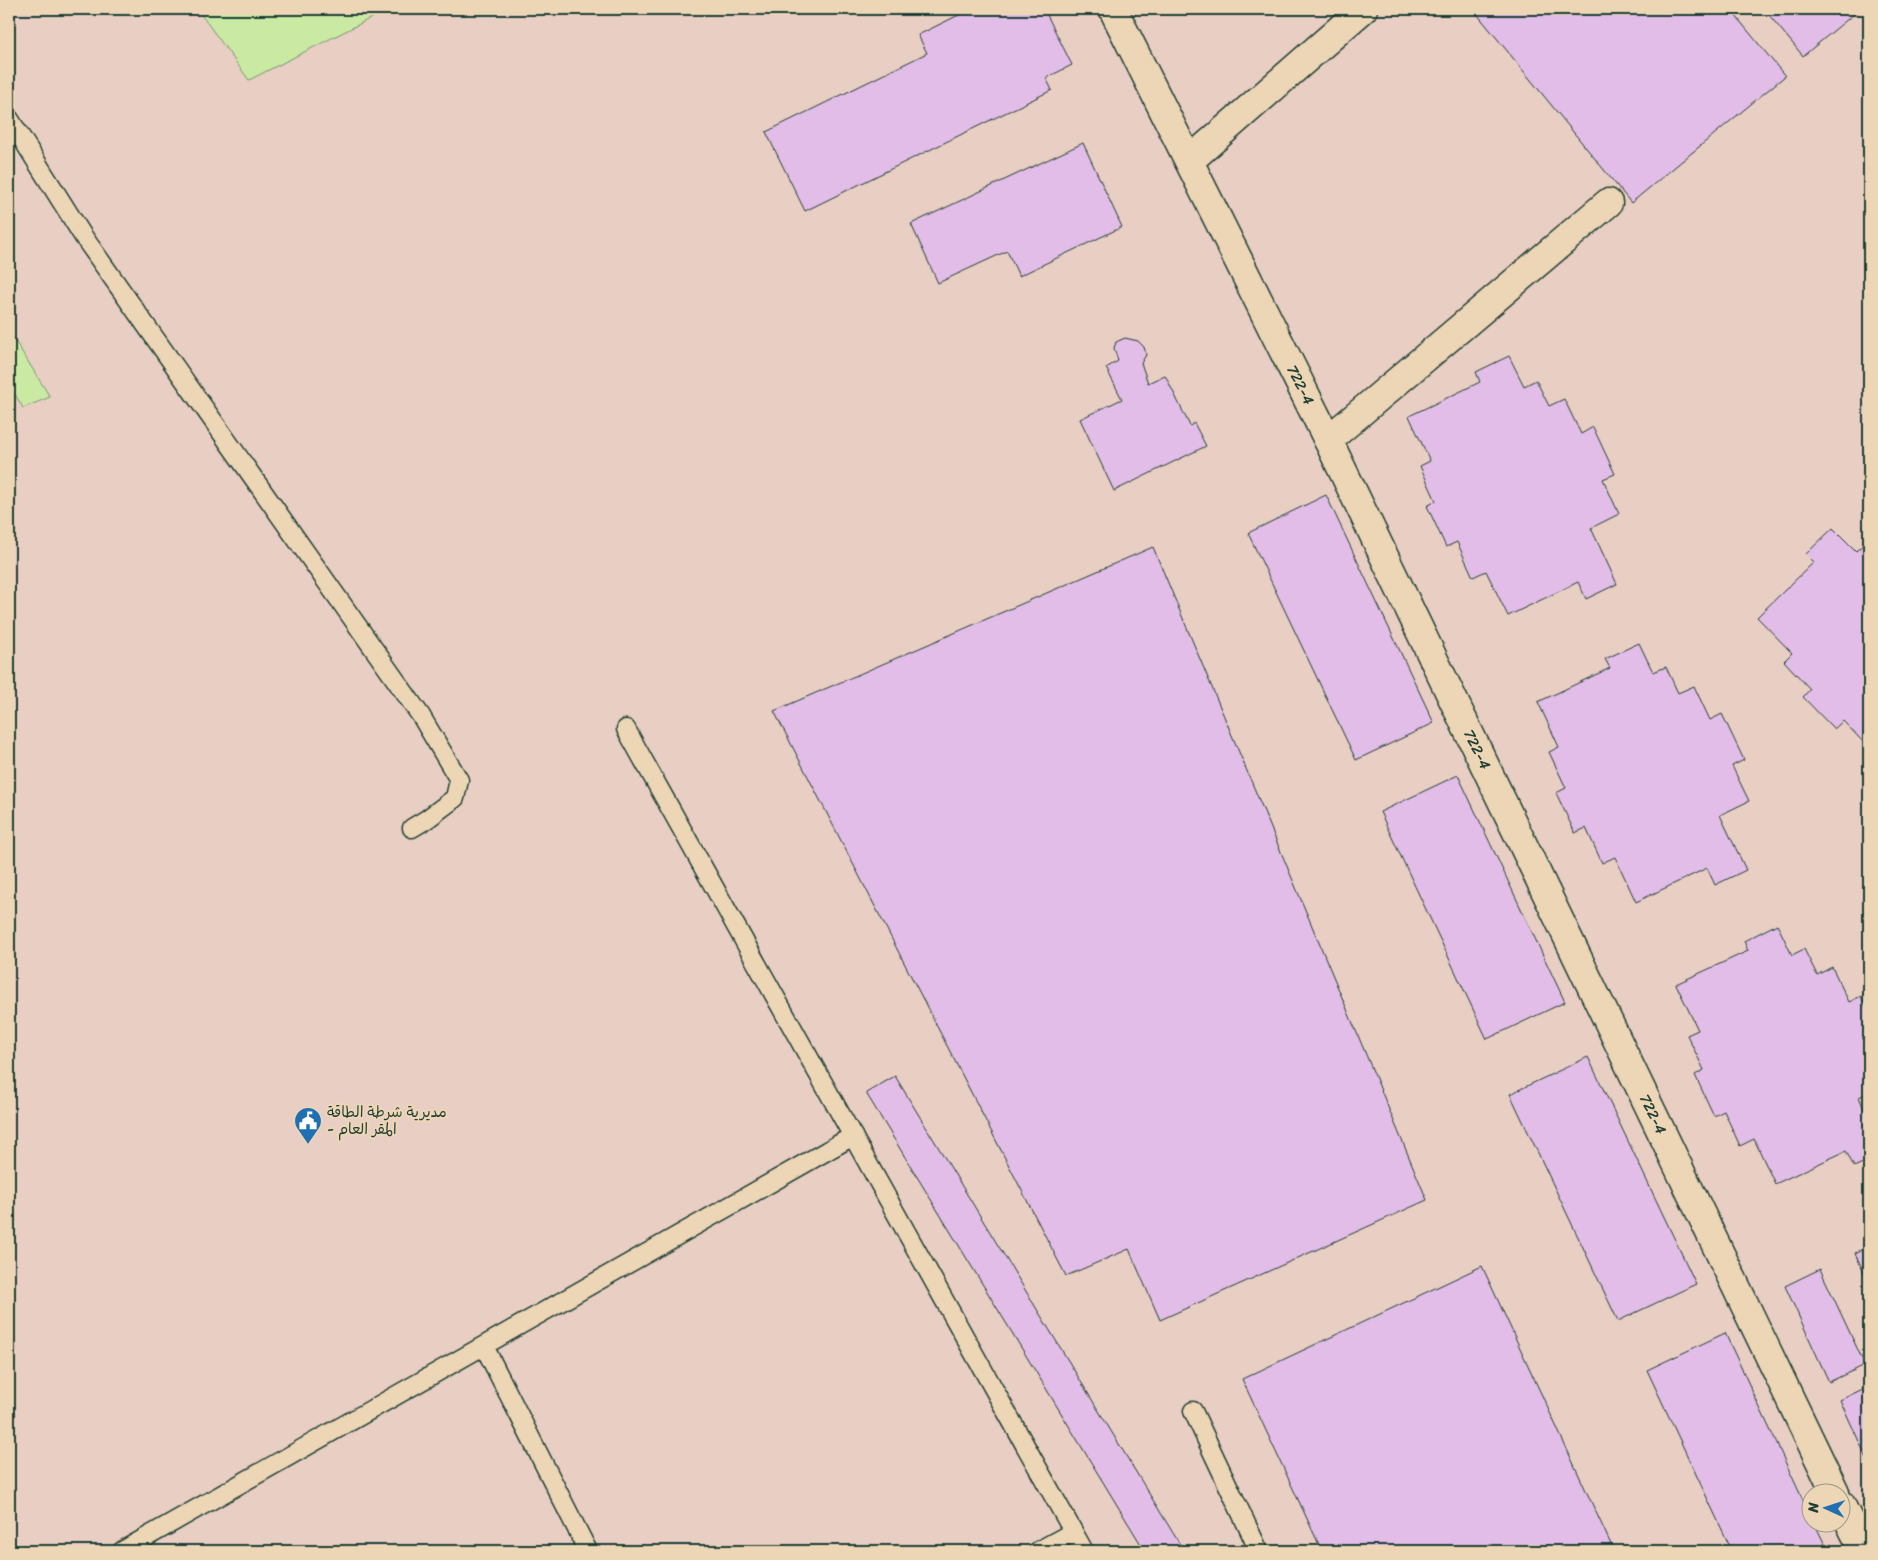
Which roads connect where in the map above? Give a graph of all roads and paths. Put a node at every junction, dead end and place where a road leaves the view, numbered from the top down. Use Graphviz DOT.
graph roads {
  1 [pos="1113,9"];
  2 [pos="1363,9"];
  3 [pos="9,118"];
  4 [pos="1189,161"];
  5 [pos="1608,203"];
  6 [pos="1328,440"];
  7 [pos="626,728"];
  8 [pos="412,828"];
  9 [pos="853,1136"];
  10 [pos="484,1346"];
  11 [pos="1193,1412"];
  12 [pos="1830,1482"];
  13 [pos="1850,1523"];
  14 [pos="1073,1532"];
  15 [pos="122,1551"];
  16 [pos="588,1551"];
  17 [pos="1038,1551"];
  18 [pos="1084,1551"];
  19 [pos="1258,1551"];
  20 [pos="1864,1551"];
  1 -- 4 [label="street, 722-4"];
  2 -- 4 [label="street"];
  3 -- 8 [label="lane"];
  4 -- 6 [label="street, 722-4"];
  5 -- 6 [label="street"];
  6 -- 12 [label="street, 722-4"];
  7 -- 9 [label="lane"];
  9 -- 10 [label="lane"];
  9 -- 14 [label="lane"];
  10 -- 15 [label="lane"];
  10 -- 16 [label="lane"];
  11 -- 19 [label="lane"];
  13 -- 20 [label="street"];
  14 -- 17 [label="lane"];
  14 -- 18 [label="lane"];
}
